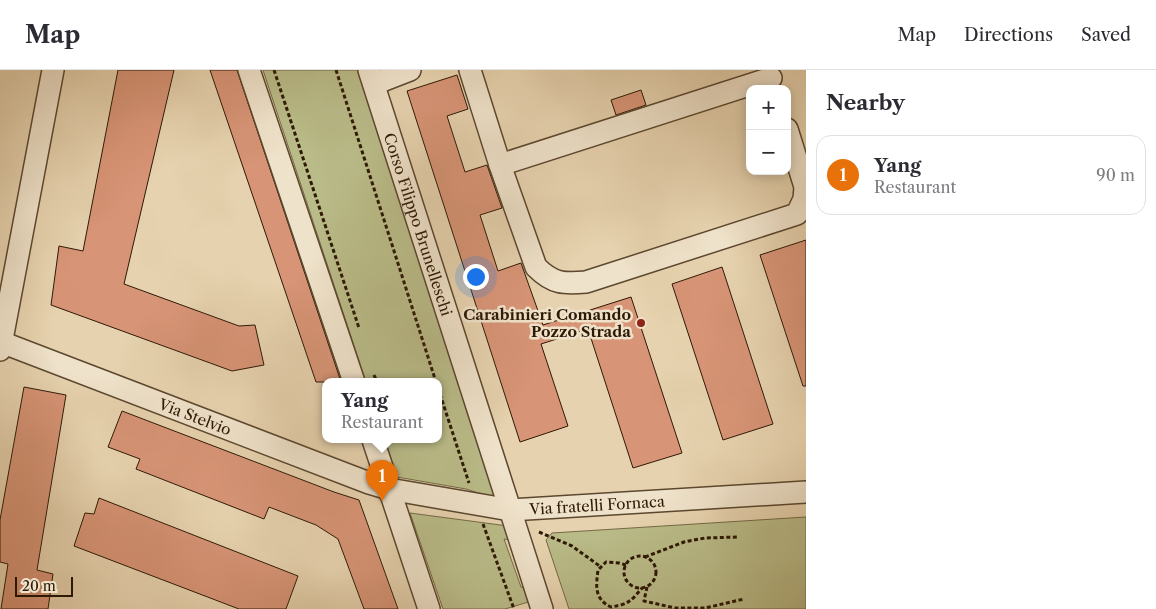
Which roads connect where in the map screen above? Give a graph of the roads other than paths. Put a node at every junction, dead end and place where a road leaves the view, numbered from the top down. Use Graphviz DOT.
graph roads {
  1 [pos="53,70"];
  2 [pos="248,70"];
  3 [pos="410,70"];
  4 [pos="470,70"];
  5 [pos="372,77"];
  6 [pos="772,79"];
  7 [pos="787,130"];
  8 [pos="500,165"];
  9 [pos="8,262"];
  10 [pos="1,346"];
  11 [pos="353,378"];
  12 [pos="374,443"];
  13 [pos="389,489"];
  14 [pos="806,492"];
  15 [pos="510,510"];
  16 [pos="429,609"];
  17 [pos="542,609"];
  1 -- 9 [label="street"];
  2 -- 11 [label="street"];
  3 -- 5 [label="street"];
  4 -- 8 [label="street"];
  5 -- 15 [label="street, Corso Filippo Brunelleschi"];
  6 -- 8 [label="street"];
  7 -- 8 [label="street"];
  9 -- 10 [label="street"];
  10 -- 13 [label="street, Via Stelvio"];
  12 -- 13 [label="street"];
  13 -- 15 [label="street, Via fratelli Fornaca"];
  13 -- 16 [label="street"];
  14 -- 15 [label="street, Via fratelli Fornaca"];
  15 -- 17 [label="street, Corso Filippo Brunelleschi"];
}
